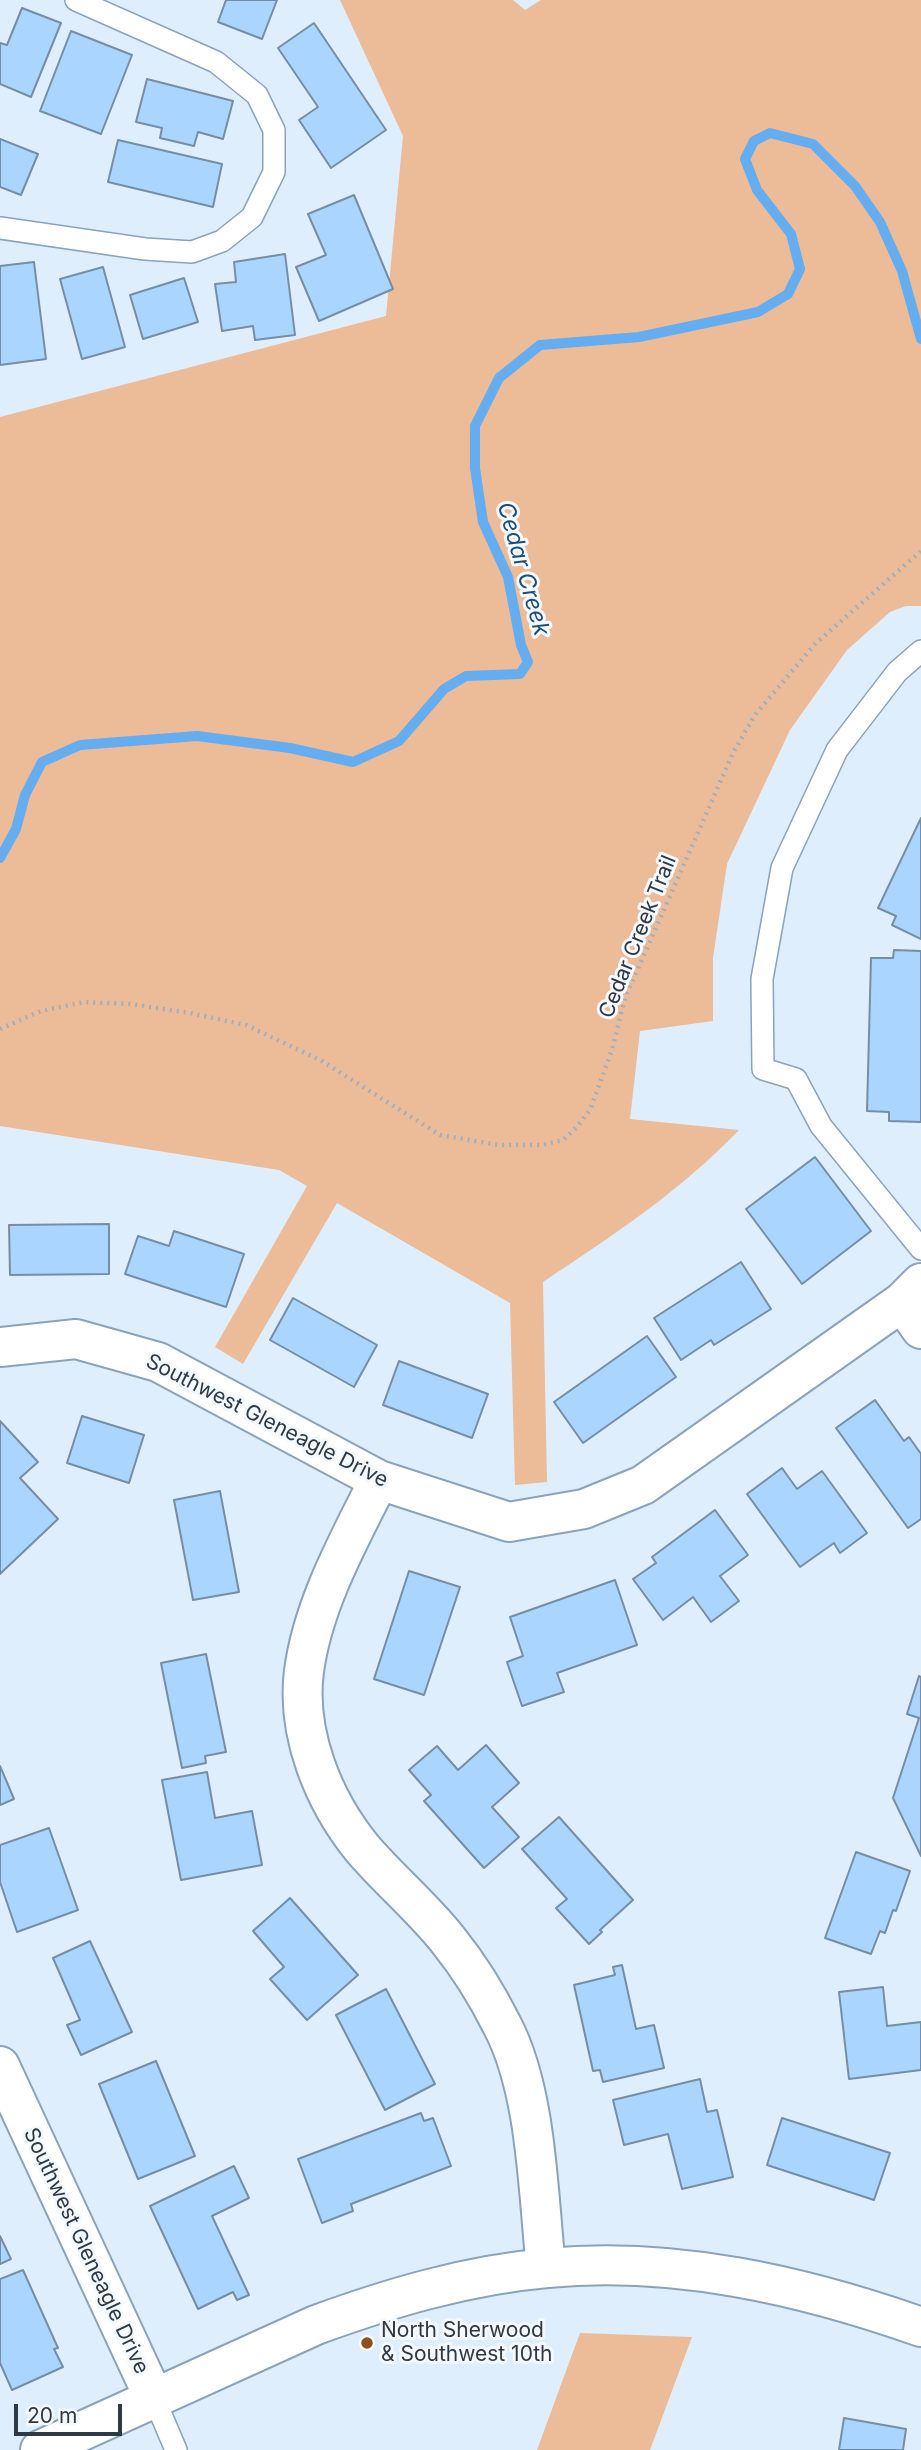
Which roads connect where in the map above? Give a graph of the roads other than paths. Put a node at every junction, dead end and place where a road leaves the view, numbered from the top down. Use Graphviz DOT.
graph roads {
  1 [pos="76,0"];
  2 [pos="0,228"];
  3 [pos="921,651"];
  4 [pos="921,1249"];
  5 [pos="915,1305"];
  6 [pos="0,1347"];
  7 [pos="379,1480"];
  8 [pos="0,2066"];
  9 [pos="546,2267"];
  10 [pos="921,2327"];
  11 [pos="154,2398"];
  12 [pos="40,2450"];
  13 [pos="176,2450"];
  1 -- 2 [label="lane"];
  3 -- 4 [label="lane"];
  5 -- 7 [label="street, Southwest Gleneagle Drive"];
  6 -- 7 [label="street, Southwest Gleneagle Drive"];
  7 -- 9 [label="street"];
  8 -- 11 [label="street, Southwest Gleneagle Drive"];
  9 -- 10 [label="street"];
  9 -- 11 [label="street"];
  11 -- 12 [label="street"];
  11 -- 13 [label="lane"];
}
